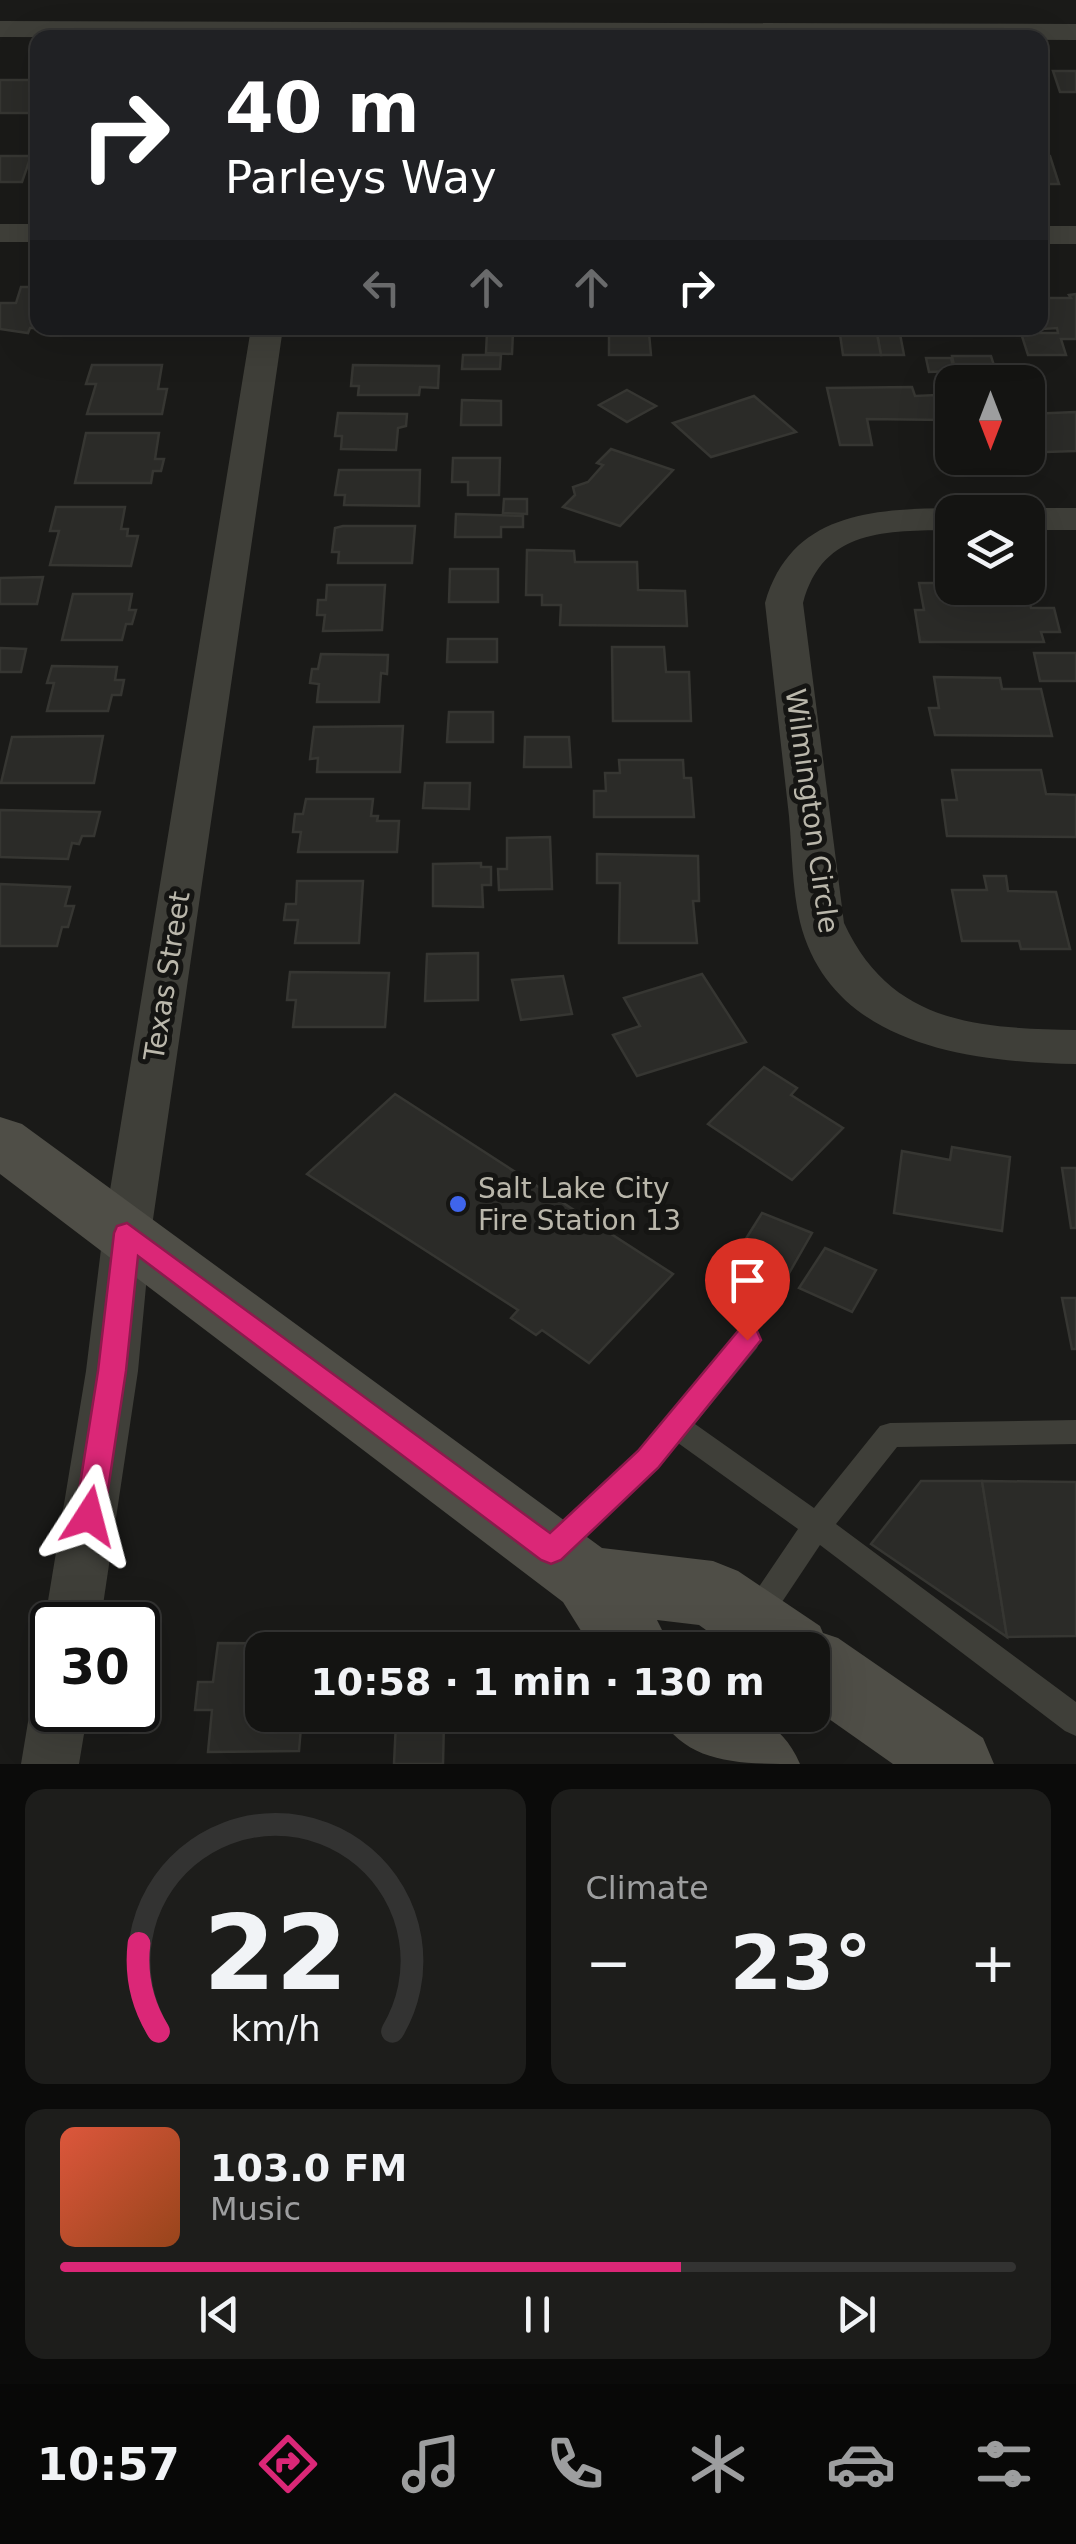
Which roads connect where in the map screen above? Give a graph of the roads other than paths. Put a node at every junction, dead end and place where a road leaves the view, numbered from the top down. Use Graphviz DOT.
graph roads {
  1 [pos="0,30"];
  2 [pos="30,30"];
  3 [pos="1048,32"];
  4 [pos="1076,32"];
  5 [pos="0,233"];
  6 [pos="30,233"];
  7 [pos="1048,235"];
  8 [pos="1076,236"];
  9 [pos="267,335"];
  10 [pos="1045,519"];
  11 [pos="935,520"];
  12 [pos="1076,520"];
  13 [pos="1076,1047"];
  14 [pos="0,1141"];
  15 [pos="127,1233"];
  16 [pos="747,1340"];
  17 [pos="676,1426"];
  18 [pos="1076,1432"];
  19 [pos="817,1526"];
  20 [pos="570,1565"];
  21 [pos="76,1602"];
  22 [pos="621,1632"];
  23 [pos="767,1632"];
  24 [pos="775,1632"];
  25 [pos="830,1676"];
  26 [pos="1076,1721"];
  27 [pos="55,1732"];
  28 [pos="719,1732"];
  29 [pos="50,1764"];
  30 [pos="762,1764"];
  31 [pos="956,1764"];
  1 -- 2 [label="street"];
  3 -- 4 [label="street"];
  5 -- 6 [label="street"];
  7 -- 8 [label="street"];
  9 -- 15 [label="street, Texas Street"];
  10 -- 12 [label="street"];
  11 -- 13 [label="street, Wilmington Circle"];
  14 -- 15 [label="main road"];
  15 -- 20 [label="main road"];
  15 -- 21 [label="street, Texas Street"];
  16 -- 17 [label="lane"];
  17 -- 19 [label="lane"];
  17 -- 20 [label="lane"];
  18 -- 19 [label="lane"];
  19 -- 24 [label="lane"];
  19 -- 26 [label="lane"];
  20 -- 22 [label="main road"];
  20 -- 23 [label="main road"];
  25 -- 31 [label="main road"];
  27 -- 29 [label="street"];
  28 -- 30 [label="main road"];
}
